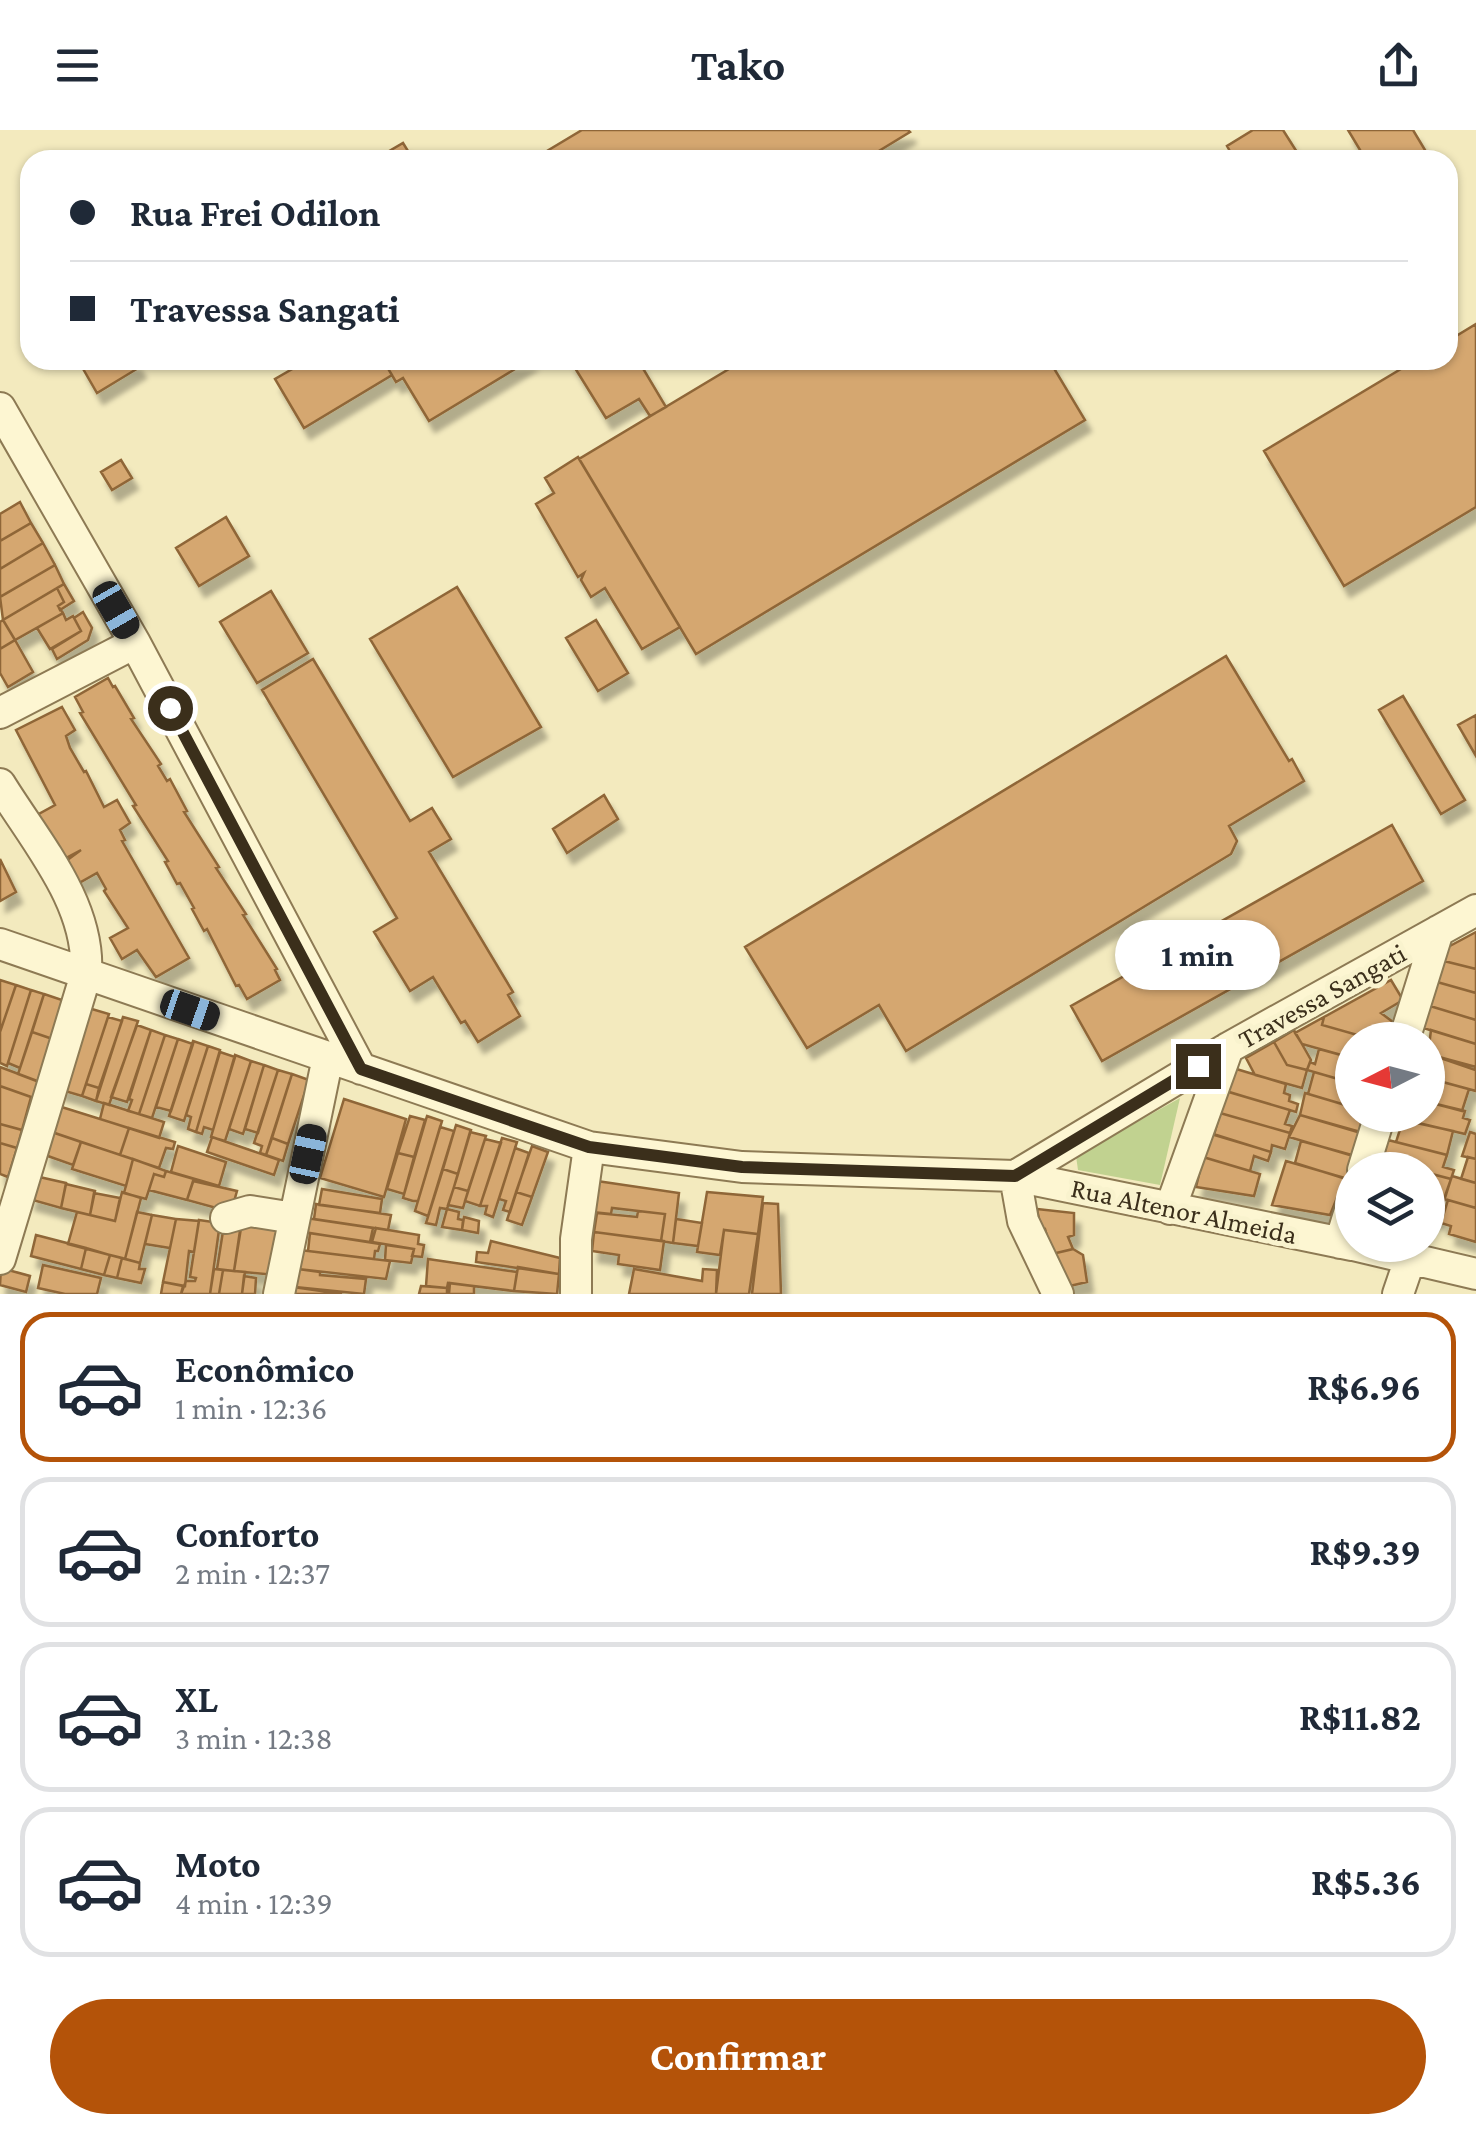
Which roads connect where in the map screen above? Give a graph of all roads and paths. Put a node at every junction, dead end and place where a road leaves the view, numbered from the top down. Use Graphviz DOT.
graph roads {
  1 [pos="0,408"];
  2 [pos="135,643"];
  3 [pos="0,712"];
  4 [pos="0,784"];
  5 [pos="1476,910"];
  6 [pos="1438,931"];
  7 [pos="0,944"];
  8 [pos="86,974"];
  9 [pos="1410,1022"];
  10 [pos="1228,1048"];
  11 [pos="328,1057"];
  12 [pos="361,1069"];
  13 [pos="589,1147"];
  14 [pos="1015,1176"];
  15 [pos="1170,1209"];
  16 [pos="226,1218"];
  17 [pos="294,1218"];
  18 [pos="1335,1241"];
  19 [pos="0,1259"];
  20 [pos="1409,1262"];
  21 [pos="1433,1262"];
  22 [pos="1476,1274"];
  23 [pos="279,1294"];
  24 [pos="576,1294"];
  25 [pos="1058,1294"];
  26 [pos="1398,1294"];
  1 -- 2 [label="street"];
  2 -- 3 [label="street"];
  2 -- 12 [label="street"];
  4 -- 8 [label="street"];
  5 -- 6 [label="street, Travessa Sangati"];
  6 -- 9 [label="street"];
  6 -- 10 [label="street, Travessa Sangati"];
  7 -- 8 [label="street, Rua Altenor Almeida"];
  8 -- 11 [label="street, Rua Altenor Almeida"];
  8 -- 19 [label="street"];
  10 -- 14 [label="street, Travessa Sangati"];
  10 -- 15 [label="street"];
  11 -- 12 [label="street, Rua Altenor Almeida"];
  11 -- 17 [label="street"];
  12 -- 13 [label="street, Rua Altenor Almeida"];
  13 -- 14 [label="street, Rua Altenor Almeida"];
  13 -- 24 [label="street"];
  14 -- 15 [label="street, Rua Altenor Almeida"];
  14 -- 25 [label="street"];
  15 -- 18 [label="street, Rua Altenor Almeida"];
  16 -- 17 [label="street"];
  17 -- 23 [label="street"];
  20 -- 26 [label="street"];
  21 -- 22 [label="street, Rua Altenor Almeida"];
}
